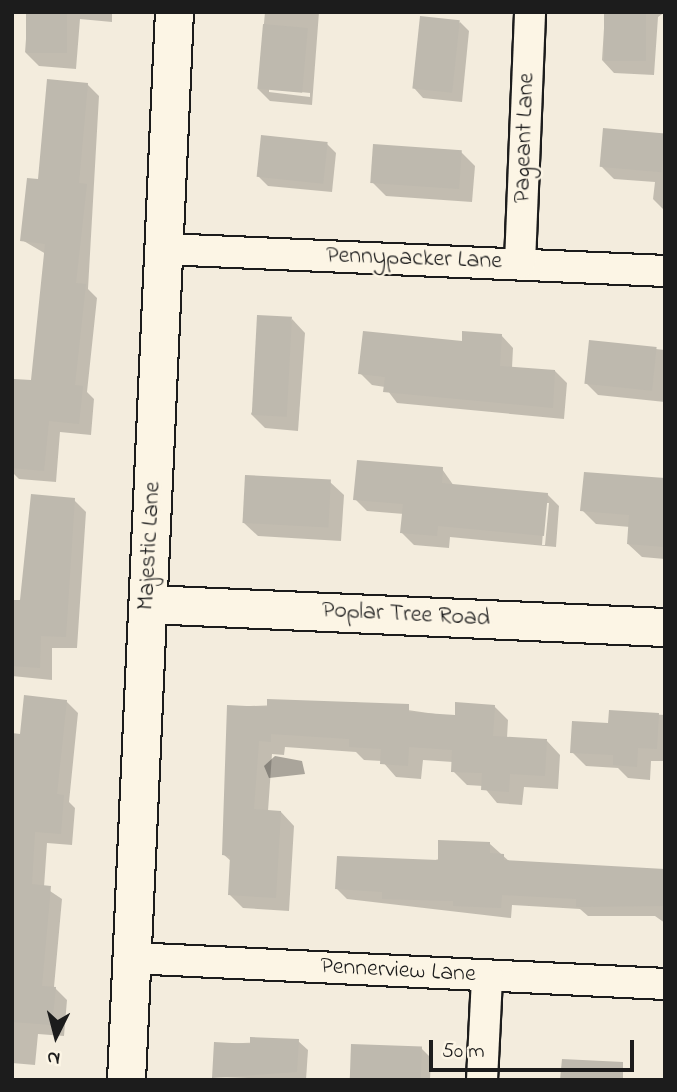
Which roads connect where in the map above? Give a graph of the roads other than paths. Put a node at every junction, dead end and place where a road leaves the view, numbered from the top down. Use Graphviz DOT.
graph roads {
  1 [pos="174,12"];
  2 [pos="530,12"];
  3 [pos="164,249"];
  4 [pos="520,263"];
  5 [pos="665,271"];
  6 [pos="148,604"];
  7 [pos="665,627"];
  8 [pos="132,958"];
  9 [pos="487,976"];
  10 [pos="665,984"];
  11 [pos="126,1080"];
  12 [pos="482,1080"];
  1 -- 3 [label="street, Majestic Lane"];
  2 -- 4 [label="street, Pageant Lane"];
  3 -- 4 [label="street, Pennypacker Lane"];
  3 -- 6 [label="street, Majestic Lane"];
  4 -- 5 [label="street, Pennypacker Lane"];
  6 -- 7 [label="street, Poplar Tree Road"];
  6 -- 8 [label="street, Majestic Lane"];
  8 -- 9 [label="street, Pennerview Lane"];
  8 -- 11 [label="street, Majestic Lane"];
  9 -- 10 [label="street, Pennerview Lane"];
  9 -- 12 [label="street"];
}
